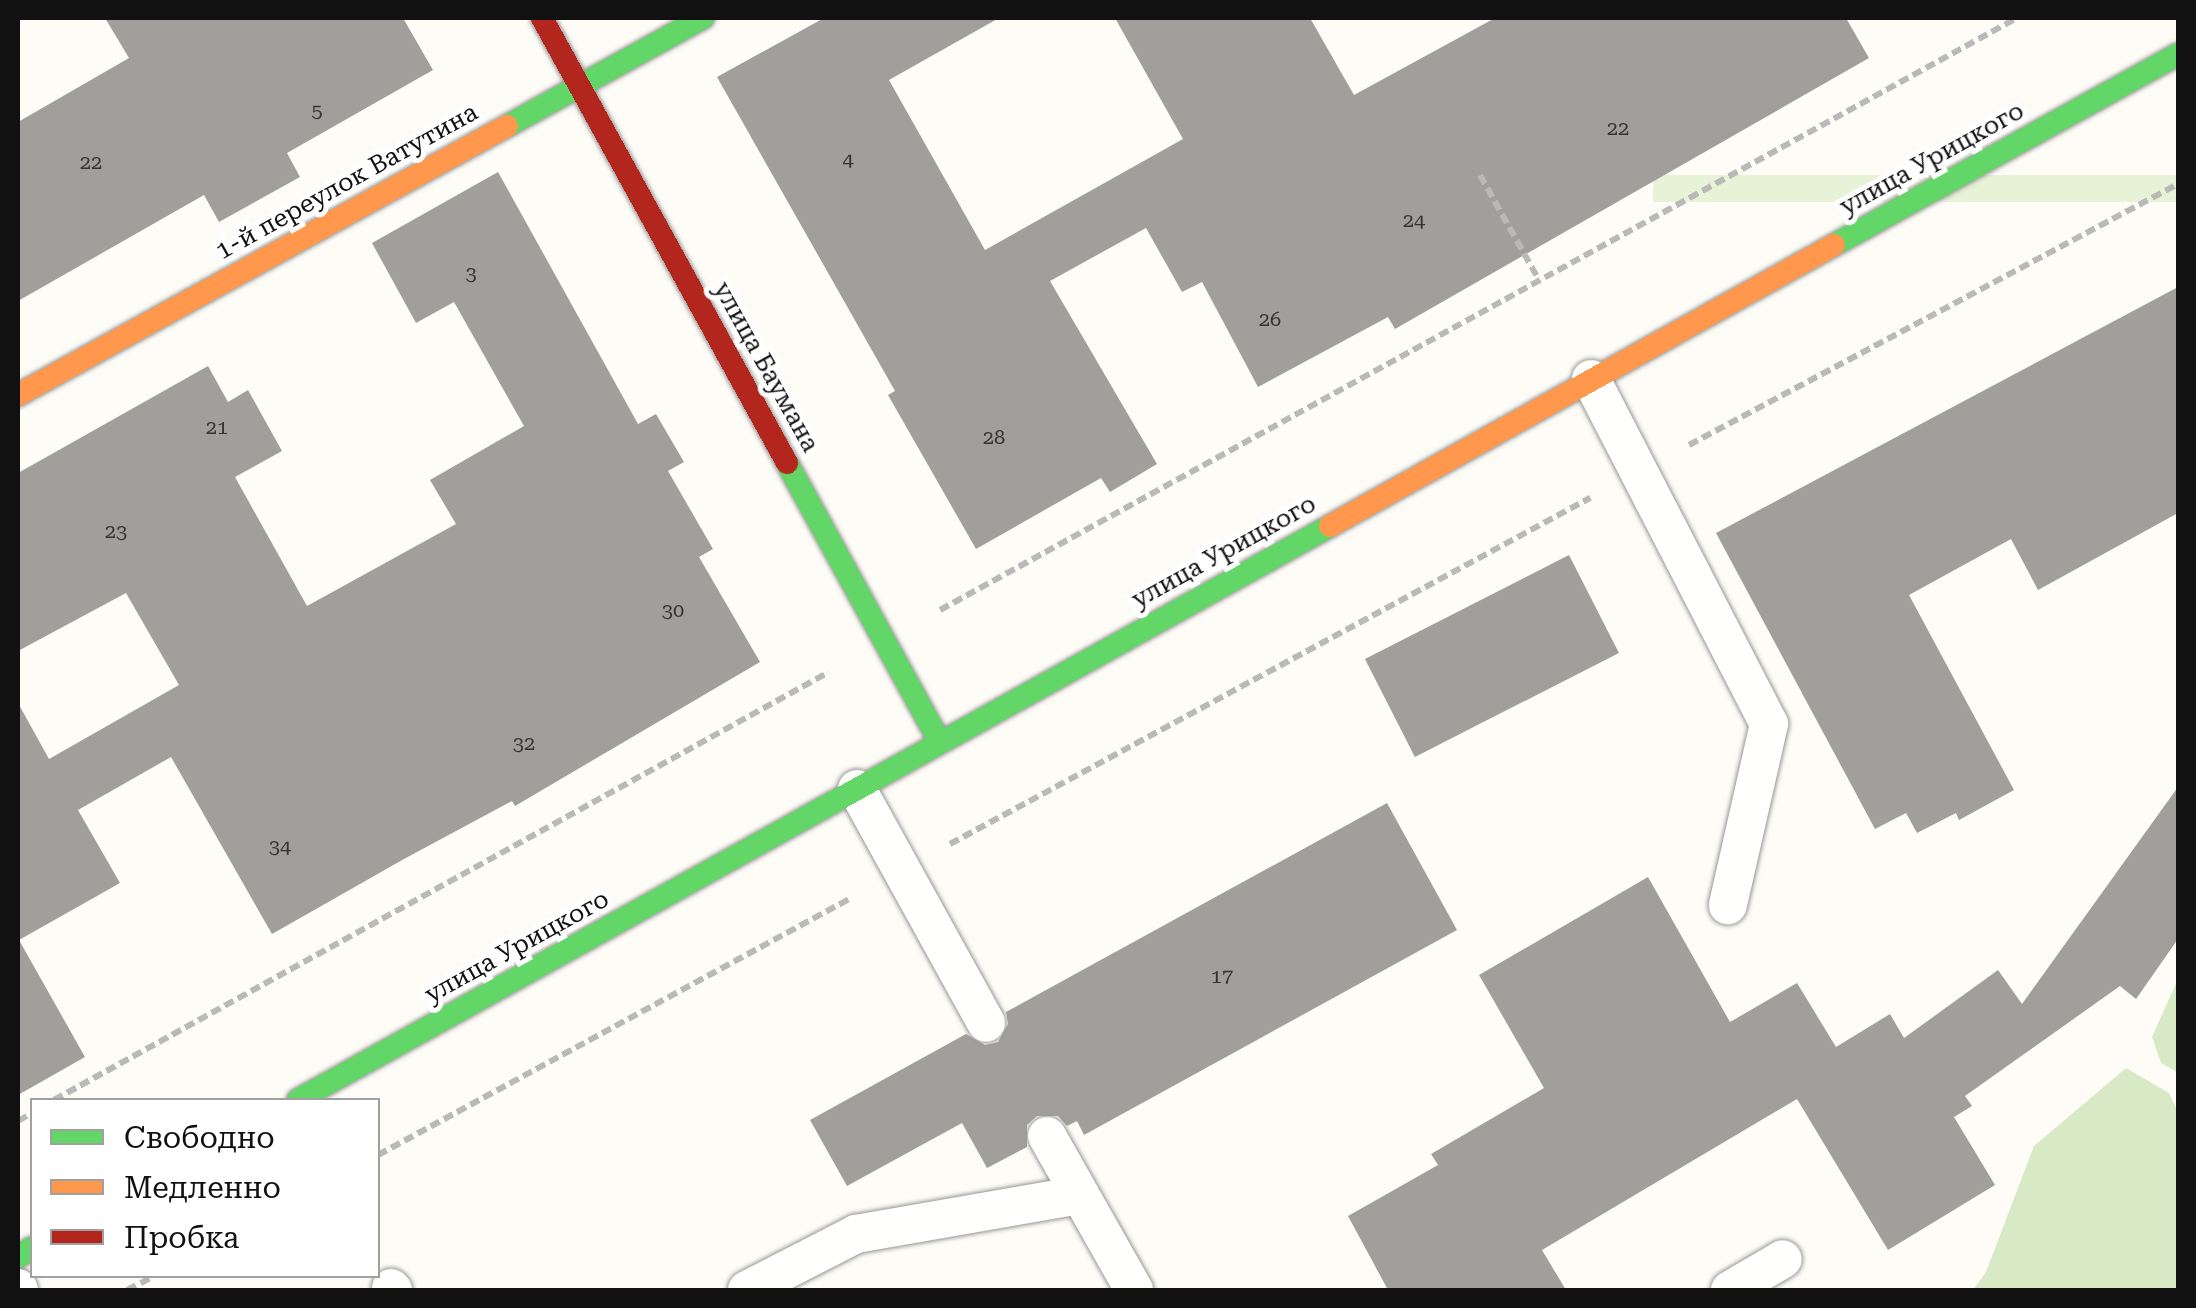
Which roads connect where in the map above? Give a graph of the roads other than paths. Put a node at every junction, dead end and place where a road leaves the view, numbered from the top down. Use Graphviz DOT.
graph roads {
  1 [pos="542,18"];
  2 [pos="702,18"];
  3 [pos="2178,54"];
  4 [pos="580,84"];
  5 [pos="1591,380"];
  6 [pos="18,395"];
  7 [pos="940,742"];
  8 [pos="857,789"];
  9 [pos="1728,905"];
  10 [pos="986,1023"];
  11 [pos="302,1098"];
  12 [pos="1048,1136"];
  13 [pos="1080,1195"];
  14 [pos="1783,1259"];
  15 [pos="747,1290"];
  16 [pos="1134,1290"];
  17 [pos="1730,1290"];
  1 -- 4 [label="main road, улица Баумана"];
  2 -- 4 [label="main road, 1-й переулок Ватутина"];
  3 -- 5 [label="main road, улица Урицкого"];
  4 -- 6 [label="main road, 1-й переулок Ватутина"];
  4 -- 7 [label="main road, улица Баумана"];
  5 -- 7 [label="main road, улица Урицкого"];
  5 -- 9 [label="lane"];
  7 -- 8 [label="main road, улица Урицкого"];
  8 -- 10 [label="lane"];
  8 -- 11 [label="main road, улица Урицкого"];
  12 -- 13 [label="lane"];
  13 -- 15 [label="lane"];
  13 -- 16 [label="lane"];
  14 -- 17 [label="lane"];
}
